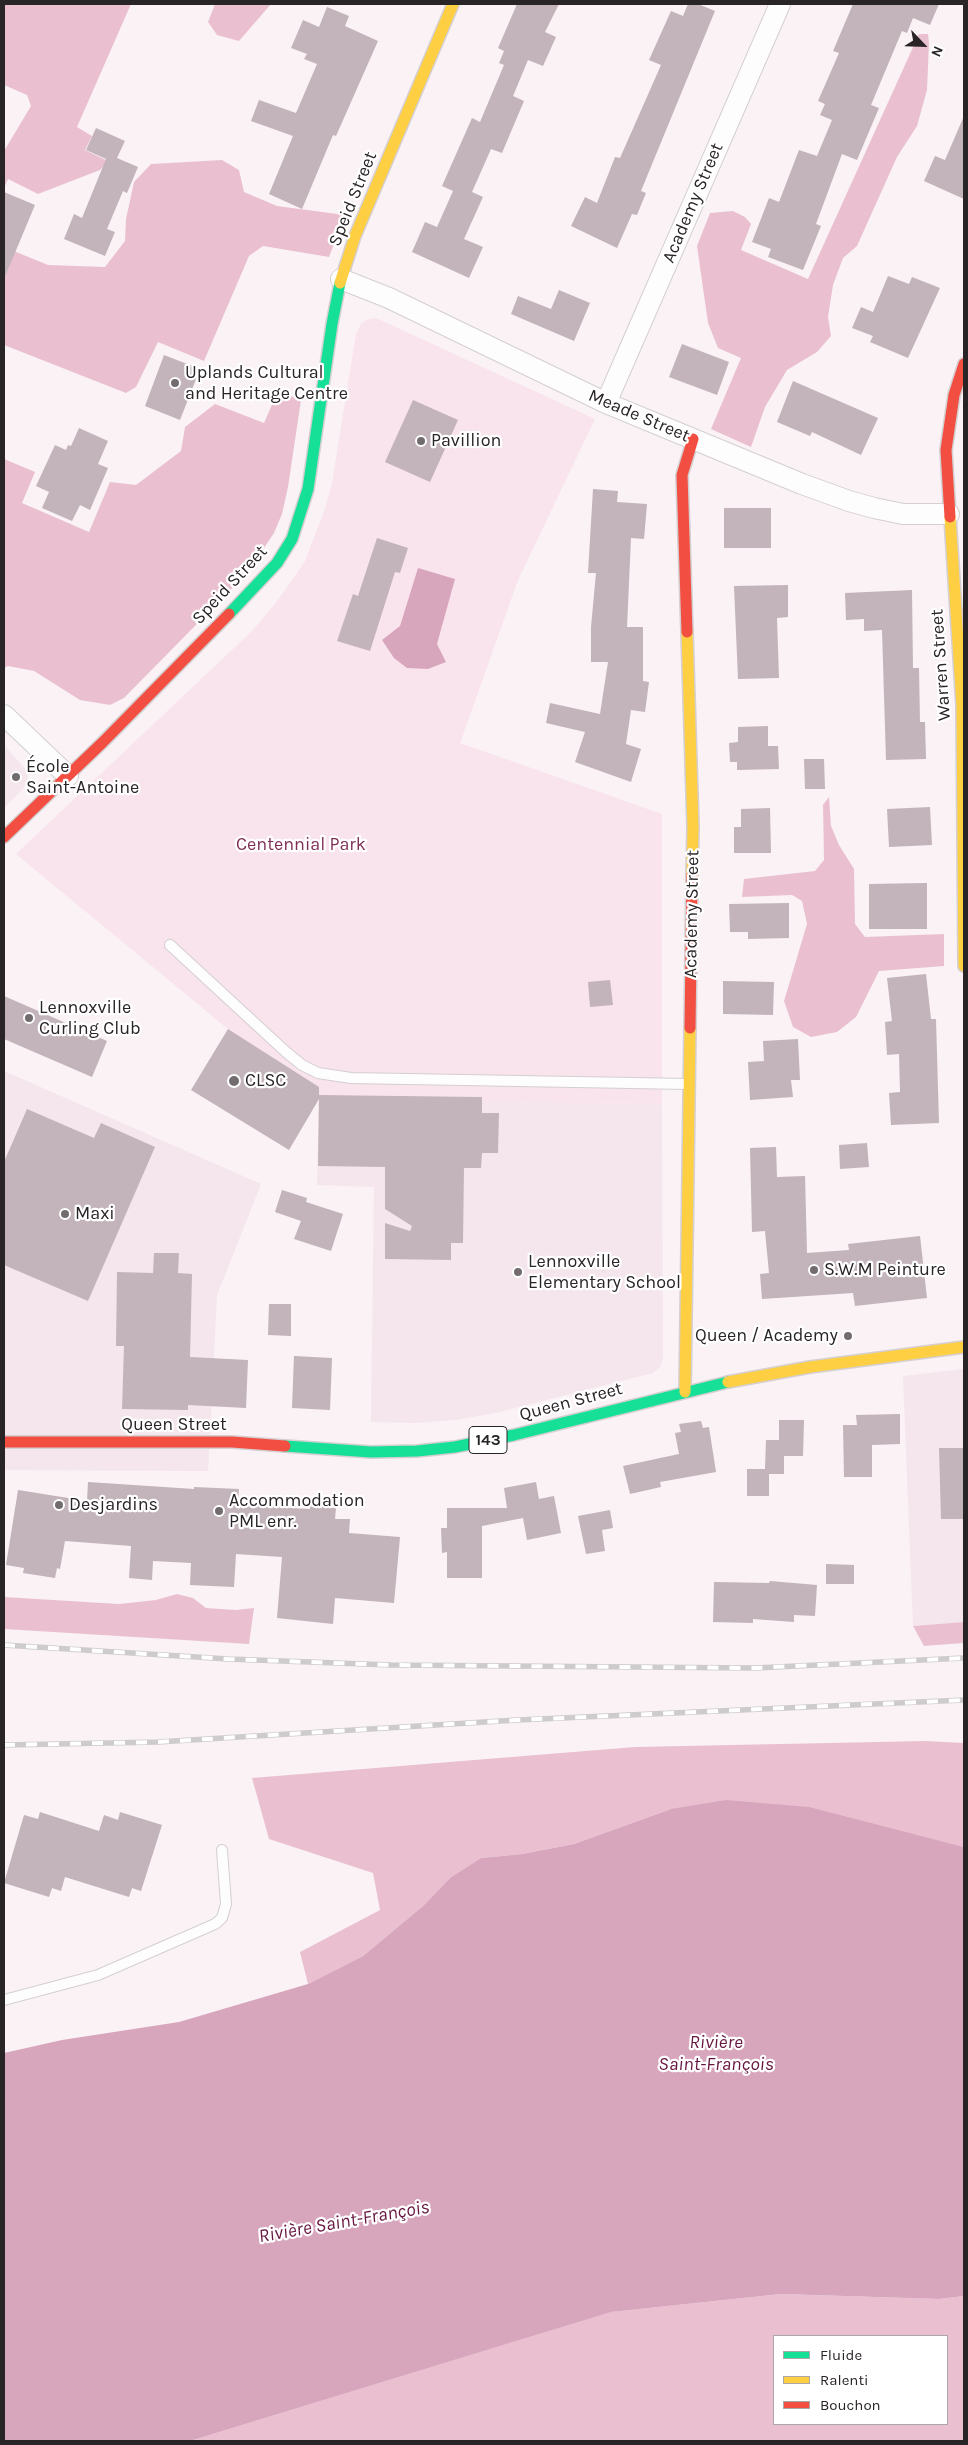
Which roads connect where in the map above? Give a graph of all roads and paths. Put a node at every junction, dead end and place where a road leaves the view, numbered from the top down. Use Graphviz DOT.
graph roads {
  1 [pos="453,4"];
  2 [pos="780,4"];
  3 [pos="341,279"];
  4 [pos="964,364"];
  5 [pos="606,403"];
  6 [pos="694,439"];
  7 [pos="949,514"];
  8 [pos="4,715"];
  9 [pos="68,776"];
  10 [pos="4,837"];
  11 [pos="170,945"];
  12 [pos="964,966"];
  13 [pos="689,1084"];
  14 [pos="964,1347"];
  15 [pos="685,1392"];
  16 [pos="4,1442"];
  17 [pos="222,1850"];
  18 [pos="4,2000"];
  1 -- 3 [label="street, Speid Street"];
  2 -- 5 [label="street, Academy Street"];
  3 -- 5 [label="street, Meade Street"];
  3 -- 9 [label="street, Speid Street"];
  4 -- 7 [label="street, Warren Street"];
  5 -- 6 [label="street, Meade Street"];
  6 -- 7 [label="street, Meade Street"];
  6 -- 13 [label="street, Academy Street"];
  7 -- 12 [label="street, Warren Street"];
  8 -- 9 [label="street"];
  9 -- 10 [label="street, Speid Street"];
  11 -- 13 [label="lane"];
  13 -- 15 [label="street, Academy Street"];
  14 -- 15 [label="street, Queen Street / 143"];
  15 -- 16 [label="street, Queen Street / 143"];
  17 -- 18 [label="lane"];
}
